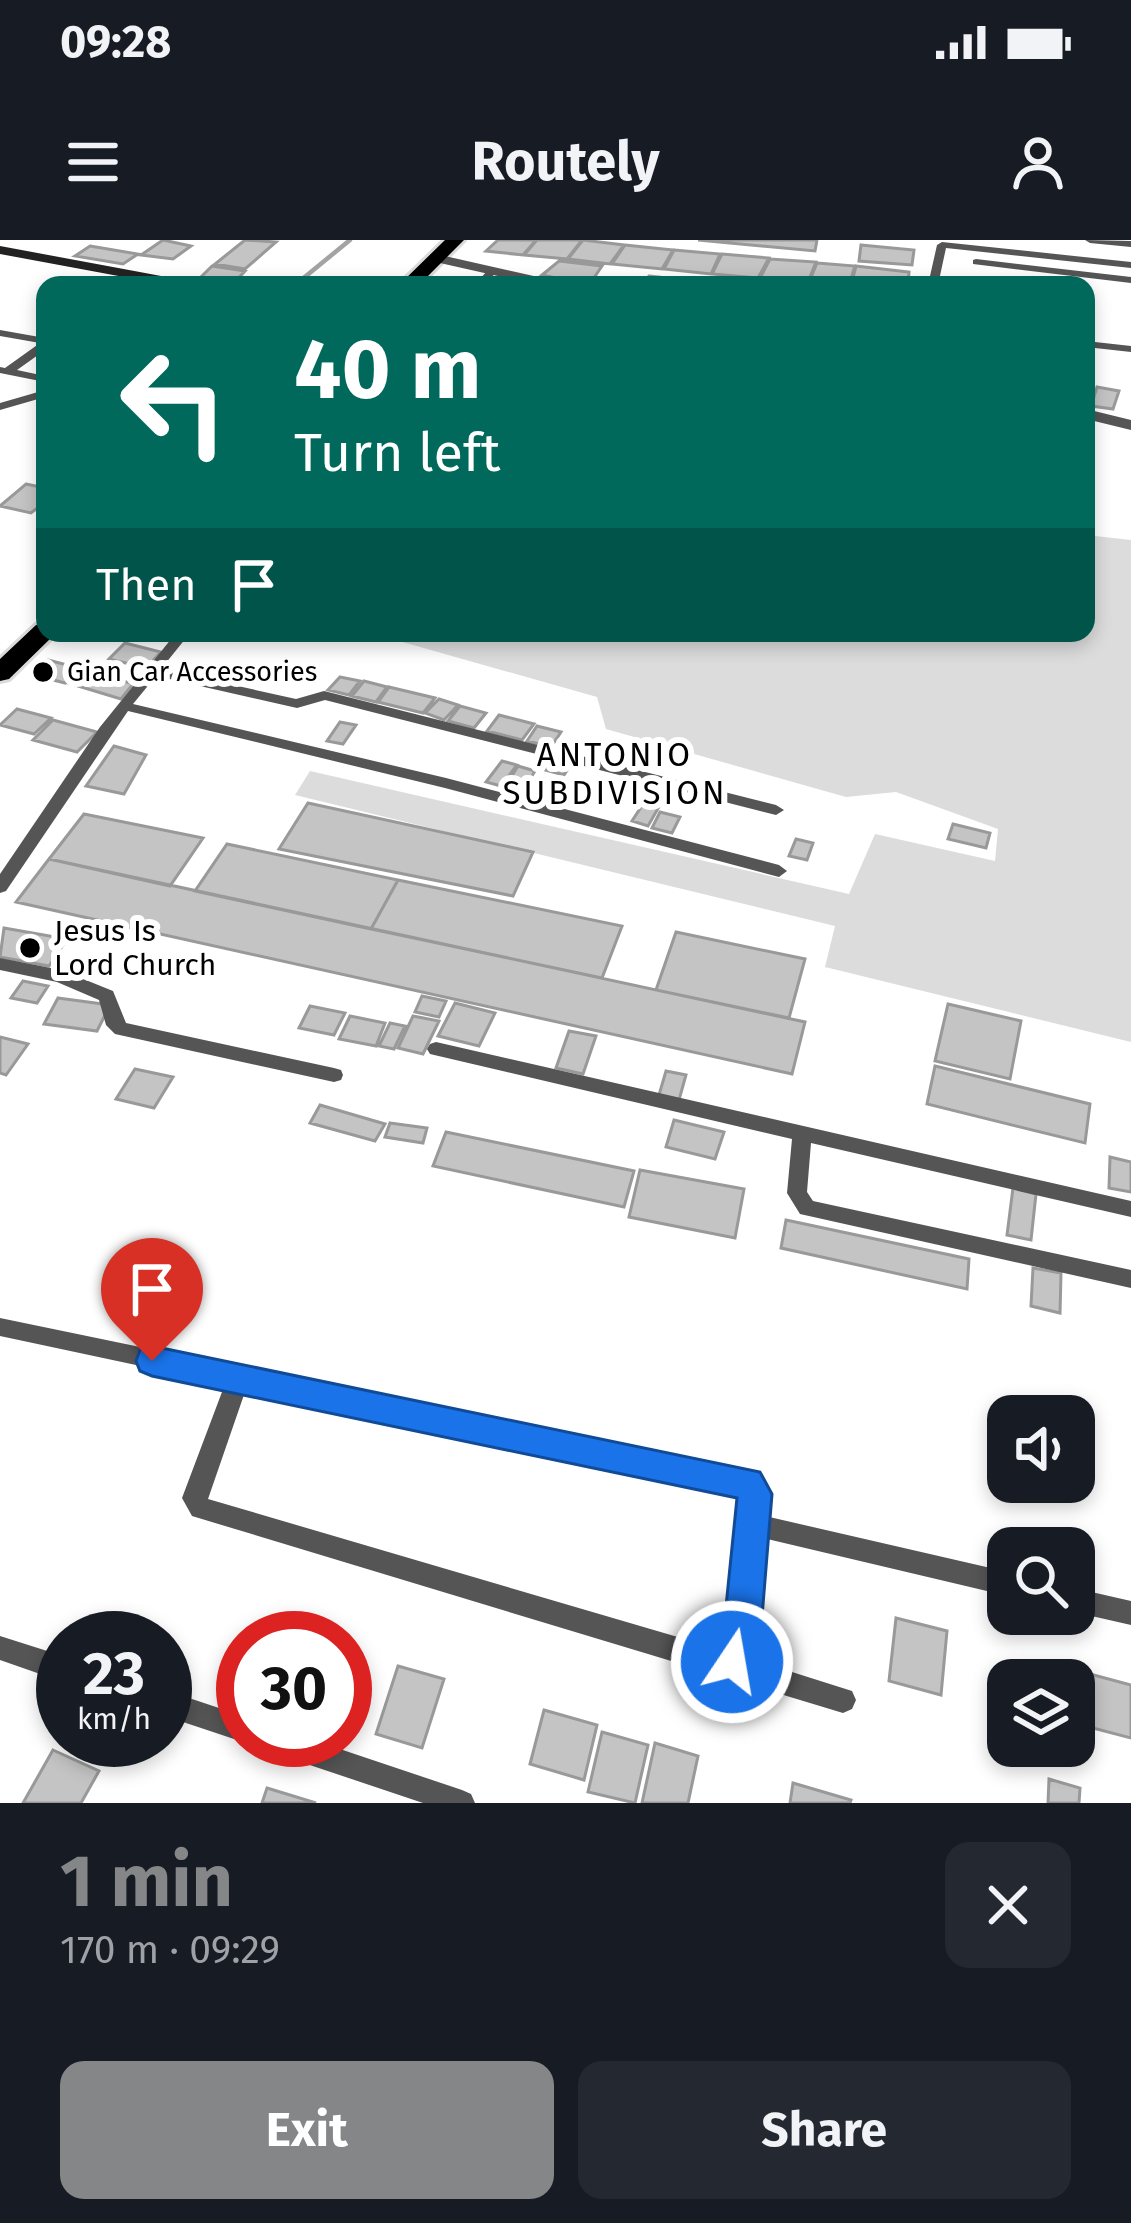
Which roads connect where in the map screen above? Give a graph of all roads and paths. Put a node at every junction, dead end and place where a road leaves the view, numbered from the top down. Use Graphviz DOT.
graph roads {
  1 [pos="454,240"];
  2 [pos="1090,240"];
  3 [pos="1131,244"];
  4 [pos="0,250"];
  5 [pos="436,258"];
  6 [pos="976,262"];
  7 [pos="1131,265"];
  8 [pos="493,270"];
  9 [pos="140,276"];
  10 [pos="417,276"];
  11 [pos="487,276"];
  12 [pos="518,276"];
  13 [pos="935,276"];
  14 [pos="1131,280"];
  15 [pos="0,333"];
  16 [pos="36,341"];
  17 [pos="1095,345"];
  18 [pos="36,349"];
  19 [pos="1131,350"];
  20 [pos="4,370"];
  21 [pos="36,377"];
  22 [pos="36,396"];
  23 [pos="0,407"];
  24 [pos="1095,416"];
  25 [pos="1131,425"];
  26 [pos="36,639"];
  27 [pos="175,642"];
  28 [pos="151,670"];
  29 [pos="0,673"];
  30 [pos="123,706"];
  31 [pos="776,810"];
  32 [pos="779,871"];
  33 [pos="0,887"];
  34 [pos="0,964"];
  35 [pos="436,1049"];
  36 [pos="334,1075"];
  37 [pos="802,1135"];
  38 [pos="1131,1209"];
  39 [pos="1131,1279"];
  40 [pos="0,1327"];
  41 [pos="238,1380"];
  42 [pos="752,1524"];
  43 [pos="987,1580"];
  44 [pos="1095,1605"];
  45 [pos="1131,1613"];
  46 [pos="0,1648"];
  47 [pos="36,1660"];
  48 [pos="722,1663"];
  49 [pos="843,1700"];
  50 [pos="355,1767"];
  51 [pos="462,1803"];
  1 -- 5 [label="highway"];
  2 -- 3 [label="street"];
  4 -- 9 [label="main road"];
  5 -- 8 [label="street"];
  5 -- 10 [label="highway"];
  6 -- 14 [label="street"];
  7 -- 13 [label="street"];
  8 -- 11 [label="street"];
  8 -- 12 [label="street"];
  15 -- 16 [label="street"];
  17 -- 19 [label="street"];
  18 -- 20 [label="street"];
  20 -- 21 [label="street"];
  22 -- 23 [label="street"];
  24 -- 25 [label="street"];
  26 -- 29 [label="highway"];
  27 -- 28 [label="street"];
  28 -- 30 [label="street"];
  28 -- 31 [label="street"];
  30 -- 32 [label="street"];
  30 -- 33 [label="street"];
  34 -- 36 [label="street"];
  35 -- 37 [label="street"];
  37 -- 38 [label="street"];
  37 -- 39 [label="street"];
  40 -- 41 [label="street"];
  41 -- 42 [label="street"];
  41 -- 48 [label="street"];
  42 -- 43 [label="street"];
  42 -- 48 [label="street"];
  44 -- 45 [label="street"];
  46 -- 47 [label="street"];
  48 -- 49 [label="street"];
  50 -- 51 [label="street"];
}
